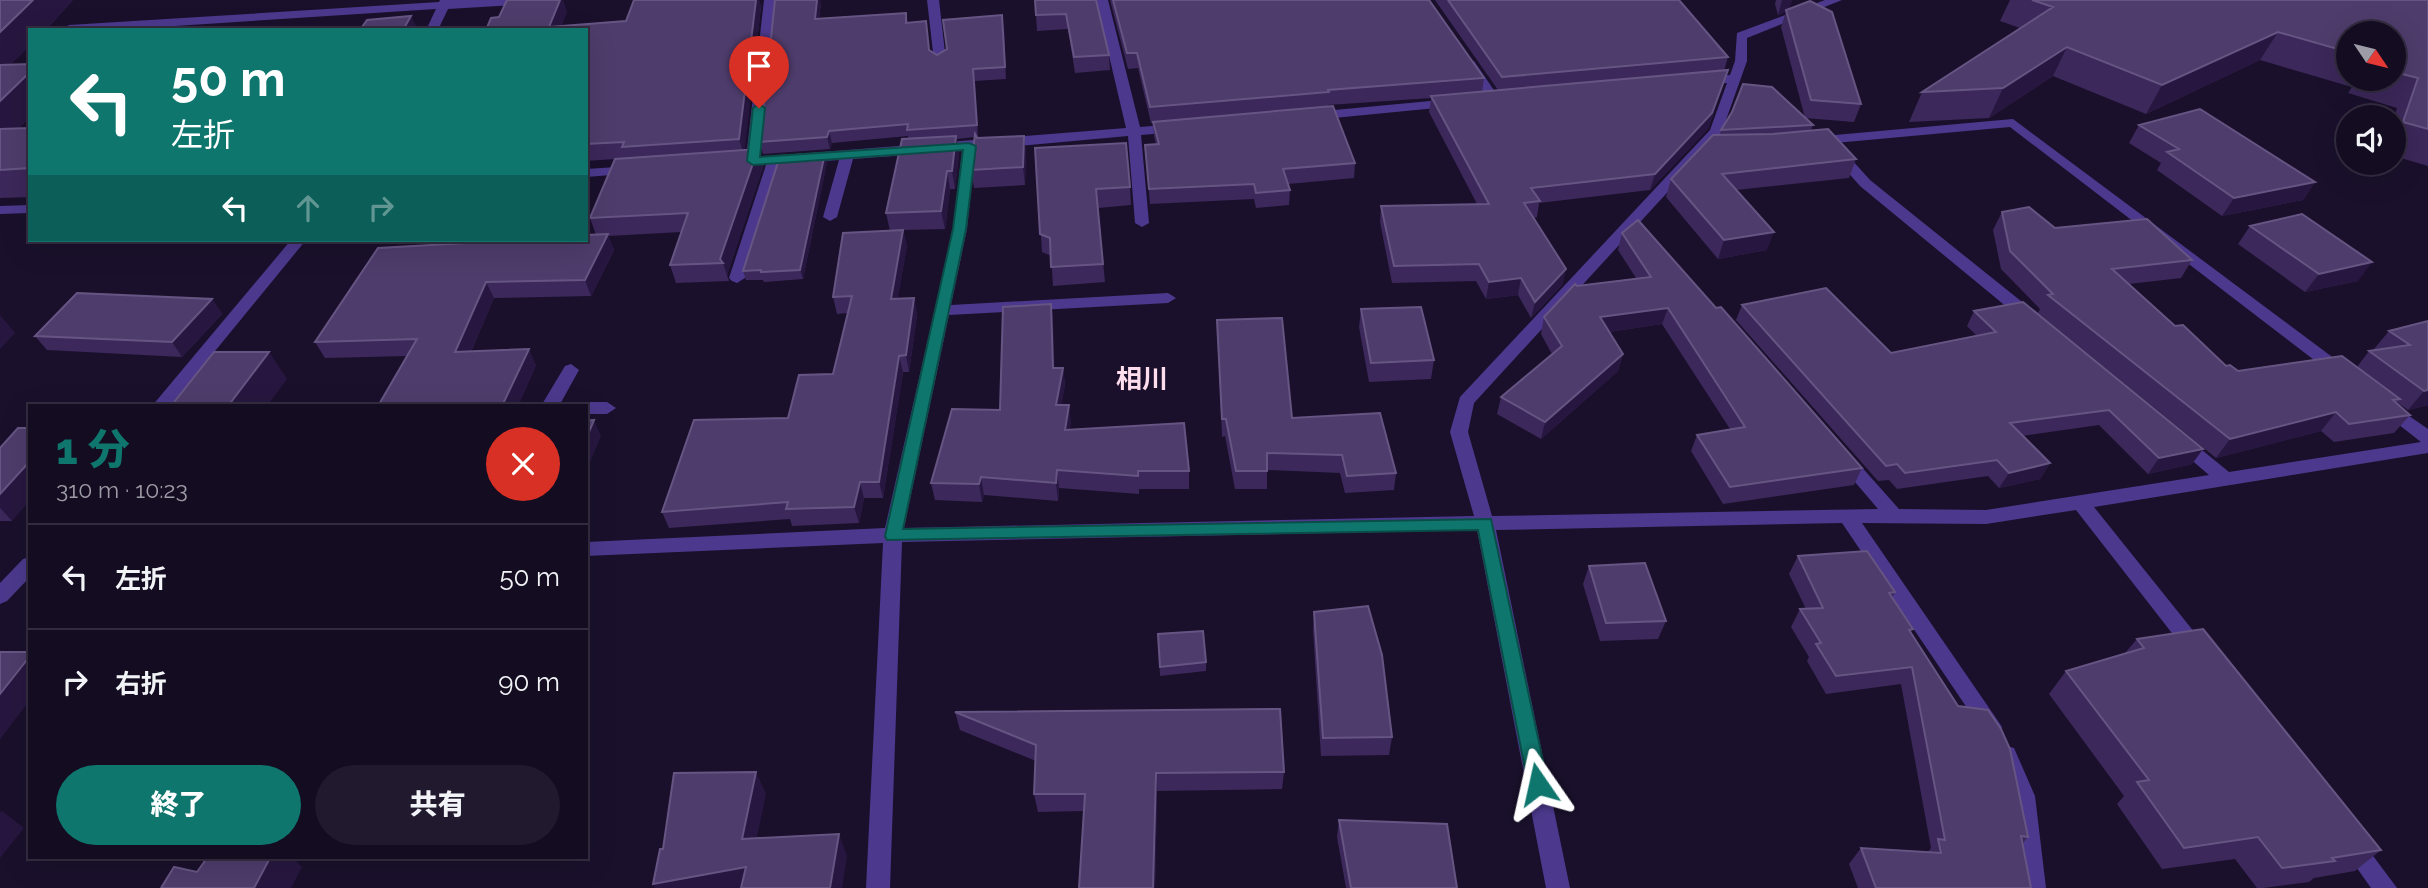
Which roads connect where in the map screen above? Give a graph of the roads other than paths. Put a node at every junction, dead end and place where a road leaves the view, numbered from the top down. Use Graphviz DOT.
graph roads {
  1 [pos="530,0"];
  2 [pos="770,0"];
  3 [pos="933,0"];
  4 [pos="1102,0"];
  5 [pos="1836,0"];
  6 [pos="444,3"];
  7 [pos="82,28"];
  8 [pos="433,28"];
  9 [pos="1464,55"];
  10 [pos="940,61"];
  11 [pos="1735,78"];
  12 [pos="1695,81"];
  13 [pos="1300,117"];
  14 [pos="1190,127"];
  15 [pos="1134,132"];
  16 [pos="1825,139"];
  17 [pos="1802,142"];
  18 [pos="969,146"];
  19 [pos="1702,146"];
  20 [pos="1728,146"];
  21 [pos="848,155"];
  22 [pos="775,160"];
  23 [pos="753,161"];
  24 [pos="725,163"];
  25 [pos="642,169"];
  26 [pos="588,173"];
  27 [pos="28,209"];
  28 [pos="0,211"];
  29 [pos="830,216"];
  30 [pos="1142,223"];
  31 [pos="297,242"];
  32 [pos="737,278"];
  33 [pos="1168,298"];
  34 [pos="942,310"];
  35 [pos="2043,328"];
  36 [pos="571,370"];
  37 [pos="2351,380"];
  38 [pos="2373,396"];
  39 [pos="163,404"];
  40 [pos="551,404"];
  41 [pos="588,408"];
  42 [pos="607,408"];
  43 [pos="2172,434"];
  44 [pos="2428,438"];
  45 [pos="1832,444"];
  46 [pos="2428,447"];
  47 [pos="2226,479"];
  48 [pos="2080,502"];
  49 [pos="1847,516"];
  50 [pos="1894,516"];
  51 [pos="1485,523"];
  52 [pos="893,536"];
  53 [pos="588,549"];
  54 [pos="27,571"];
  55 [pos="0,575"];
  56 [pos="0,596"];
  57 [pos="2207,663"];
  58 [pos="2334,824"];
  59 [pos="878,888"];
  60 [pos="1559,888"];
  61 [pos="2034,888"];
  62 [pos="2385,888"];
  1 -- 6 [label="street"];
  2 -- 23 [label="street"];
  3 -- 10 [label="street"];
  4 -- 15 [label="street"];
  5 -- 11 [label="street"];
  6 -- 7 [label="street"];
  6 -- 8 [label="street"];
  9 -- 13 [label="street"];
  11 -- 12 [label="street"];
  11 -- 19 [label="street"];
  14 -- 15 [label="street"];
  15 -- 18 [label="street"];
  15 -- 30 [label="street"];
  16 -- 17 [label="street"];
  16 -- 35 [label="street"];
  16 -- 37 [label="street"];
  18 -- 21 [label="street"];
  18 -- 34 [label="street"];
  19 -- 20 [label="street"];
  19 -- 51 [label="street"];
  21 -- 22 [label="street"];
  21 -- 29 [label="street"];
  22 -- 23 [label="street"];
  22 -- 32 [label="street"];
  23 -- 24 [label="street"];
  25 -- 26 [label="street"];
  27 -- 28 [label="street"];
  31 -- 39 [label="street"];
  33 -- 34 [label="street"];
  34 -- 52 [label="street"];
  36 -- 40 [label="street"];
  38 -- 44 [label="street"];
  41 -- 42 [label="street"];
  43 -- 47 [label="street"];
  45 -- 50 [label="street"];
  46 -- 47 [label="street"];
  47 -- 48 [label="street"];
  48 -- 50 [label="street"];
  48 -- 57 [label="street"];
  49 -- 50 [label="street"];
  49 -- 51 [label="street"];
  49 -- 61 [label="street"];
  51 -- 52 [label="street"];
  51 -- 60 [label="street"];
  52 -- 53 [label="street"];
  52 -- 59 [label="street"];
  54 -- 55 [label="street"];
  54 -- 56 [label="street"];
  58 -- 62 [label="street"];
}
